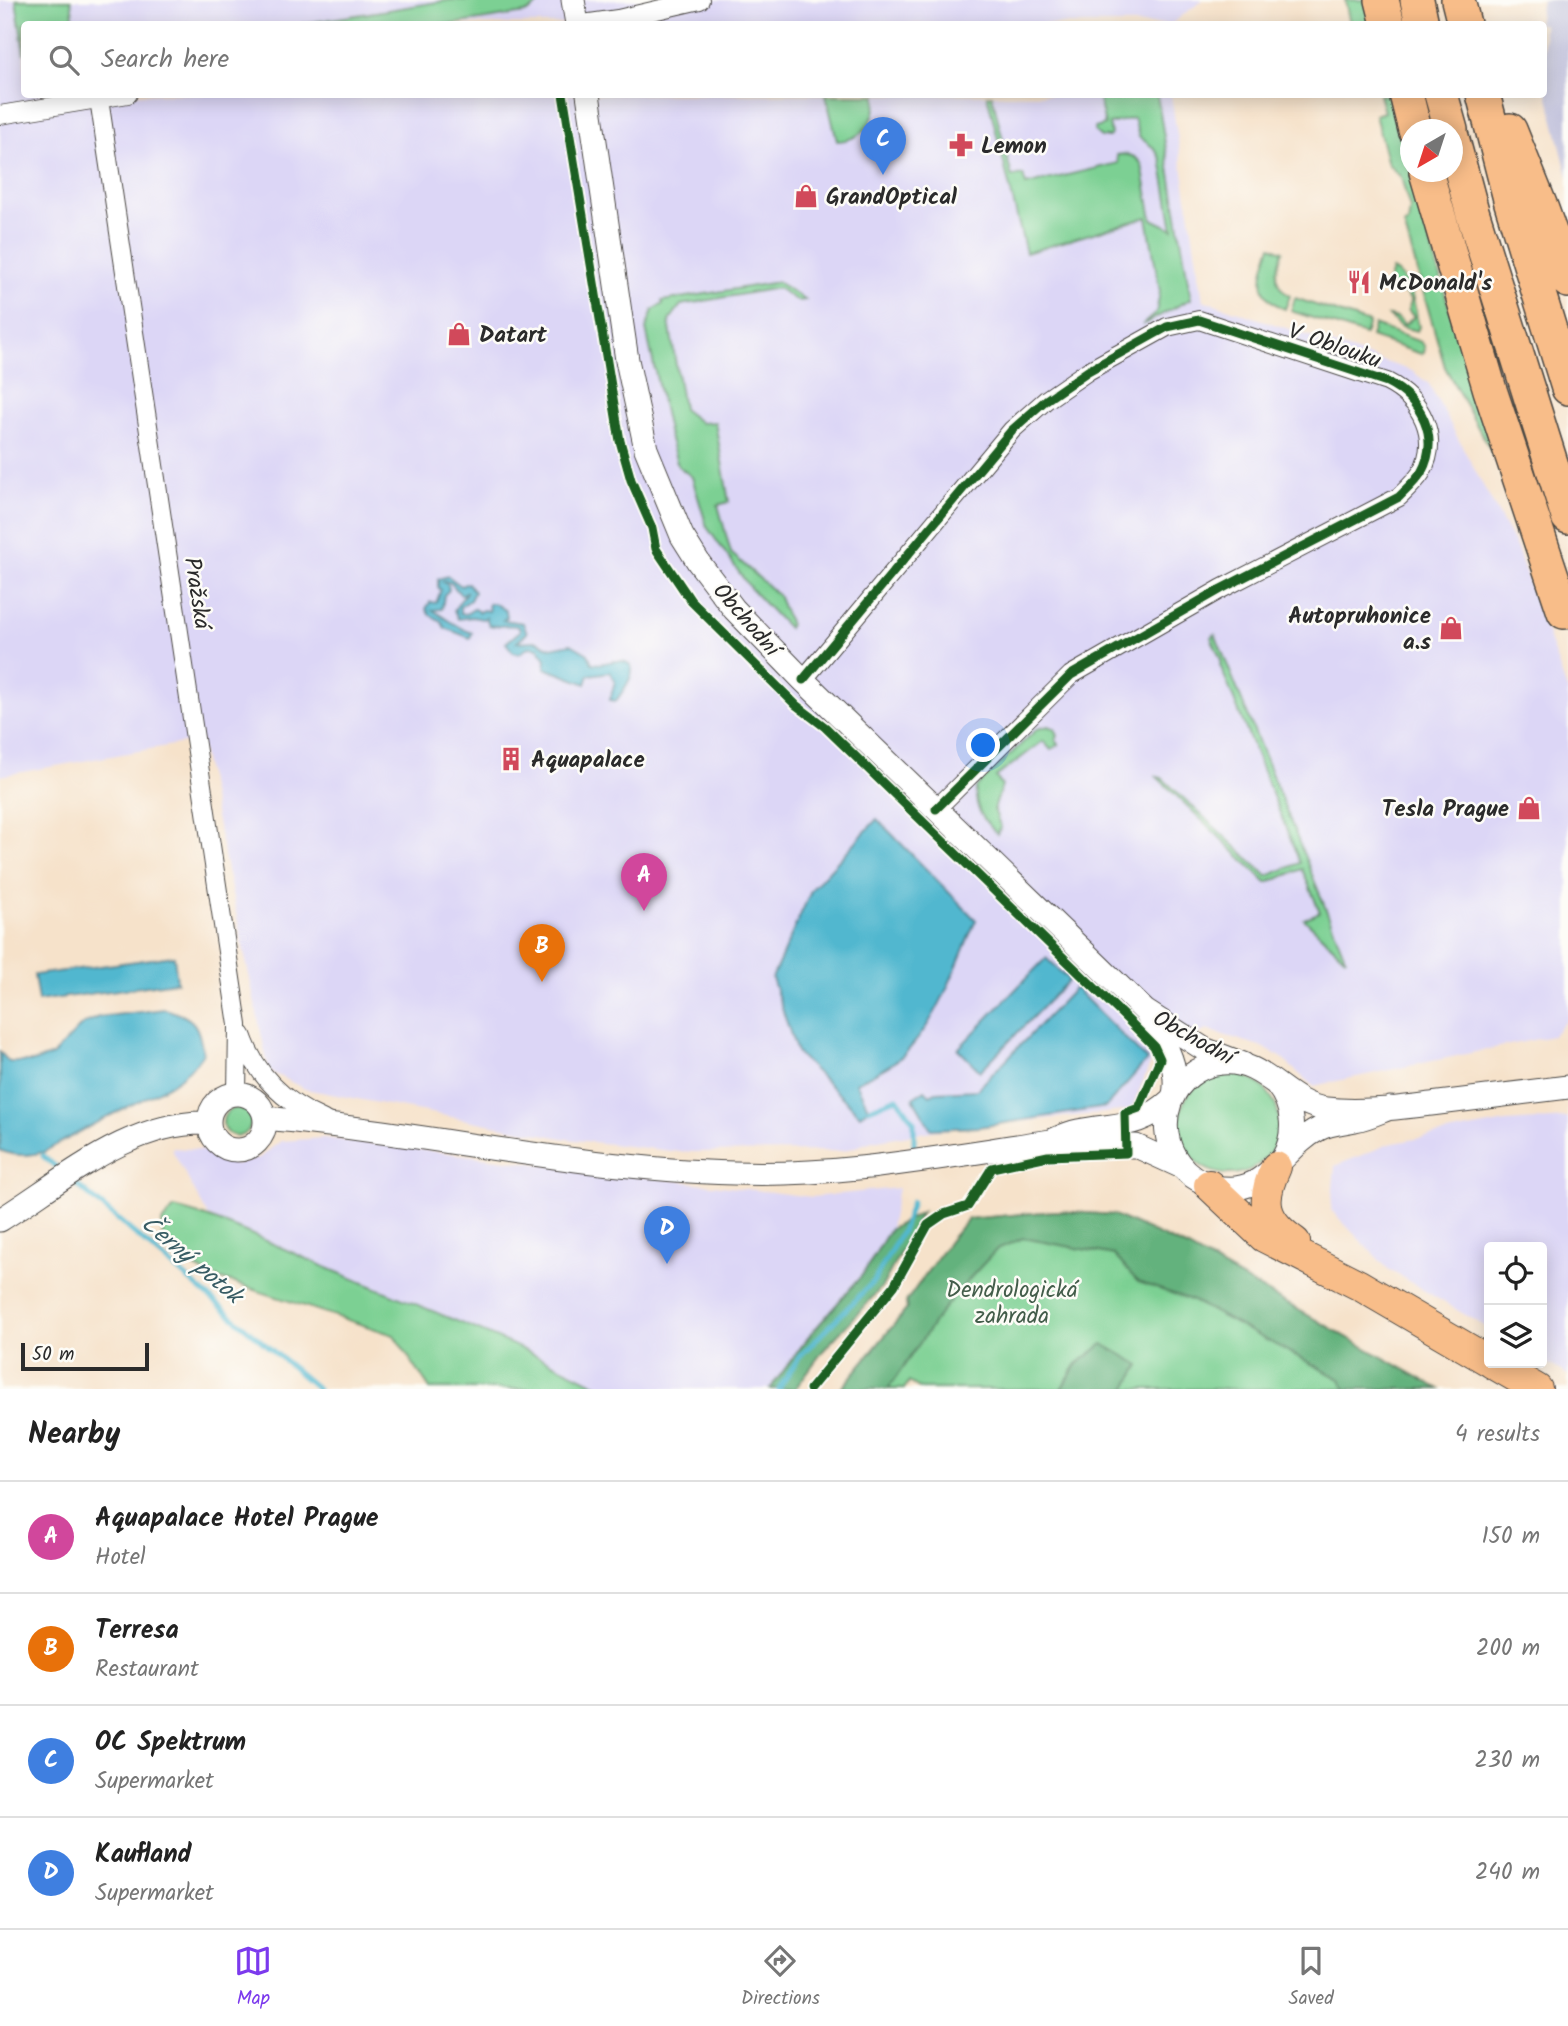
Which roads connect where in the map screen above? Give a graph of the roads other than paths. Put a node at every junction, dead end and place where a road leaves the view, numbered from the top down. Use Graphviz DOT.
graph roads {
  1 [pos="573,0"];
  2 [pos="700,0"];
  3 [pos="1382,0"];
  4 [pos="1416,0"];
  5 [pos="576,21"];
  6 [pos="604,21"];
  7 [pos="1387,21"];
  8 [pos="1421,21"];
  9 [pos="105,98"];
  10 [pos="589,98"];
  11 [pos="1407,98"];
  12 [pos="1442,98"];
  13 [pos="1484,98"];
  14 [pos="1498,98"];
  15 [pos="99,99"];
  16 [pos="0,115"];
  17 [pos="1412,119"];
  18 [pos="1448,119"];
  19 [pos="1463,177"];
  20 [pos="1429,182"];
  21 [pos="1568,281"];
  22 [pos="1568,388"];
  23 [pos="1568,517"];
  24 [pos="1566,617"];
  25 [pos="803,680"];
  26 [pos="936,809"];
  27 [pos="1145,1011"];
  28 [pos="238,1025"];
  29 [pos="1242,1064"];
  30 [pos="1274,1082"];
  31 [pos="1568,1087"];
  32 [pos="237,1094"];
  33 [pos="1173,1097"];
  34 [pos="1390,1108"];
  35 [pos="265,1118"];
  36 [pos="209,1123"];
  37 [pos="342,1125"];
  38 [pos="1051,1141"];
  39 [pos="1279,1164"];
  40 [pos="1182,1167"];
  41 [pos="1209,1185"];
  42 [pos="0,1220"];
  43 [pos="1359,1285"];
  44 [pos="1484,1358"];
  45 [pos="1501,1368"];
  46 [pos="1537,1389"];
  1 -- 5 [label="street"];
  2 -- 6 [label="street"];
  3 -- 7 [label="highway"];
  4 -- 8 [label="highway"];
  9 -- 15 [label="street"];
  10 -- 25 [label="street, Obchodní"];
  11 -- 17 [label="highway"];
  12 -- 18 [label="highway"];
  13 -- 22 [label="highway"];
  14 -- 21 [label="highway"];
  15 -- 16 [label="street"];
  15 -- 28 [label="street, Pražská"];
  19 -- 23 [label="highway"];
  20 -- 24 [label="highway"];
  25 -- 26 [label="street, Obchodní"];
  25 -- 26 [label="street, V Oblouku"];
  26 -- 27 [label="street, Obchodní"];
  27 -- 29 [label="street, Obchodní"];
  27 -- 33 [label="street, Obchodní"];
  28 -- 32 [label="street, Pražská"];
  28 -- 37 [label="street"];
  29 -- 30 [label="street"];
  29 -- 33 [label="street"];
  30 -- 34 [label="street"];
  30 -- 39 [label="street"];
  31 -- 34 [label="street"];
  32 -- 35 [label="street"];
  32 -- 36 [label="street"];
  33 -- 38 [label="street"];
  33 -- 40 [label="street"];
  34 -- 39 [label="street"];
  35 -- 36 [label="street"];
  35 -- 37 [label="street"];
  36 -- 42 [label="street"];
  37 -- 38 [label="street"];
  38 -- 40 [label="street"];
  39 -- 41 [label="street"];
  39 -- 43 [label="highway"];
  40 -- 41 [label="street"];
  41 -- 43 [label="highway"];
  43 -- 44 [label="highway"];
  45 -- 46 [label="highway"];
}
